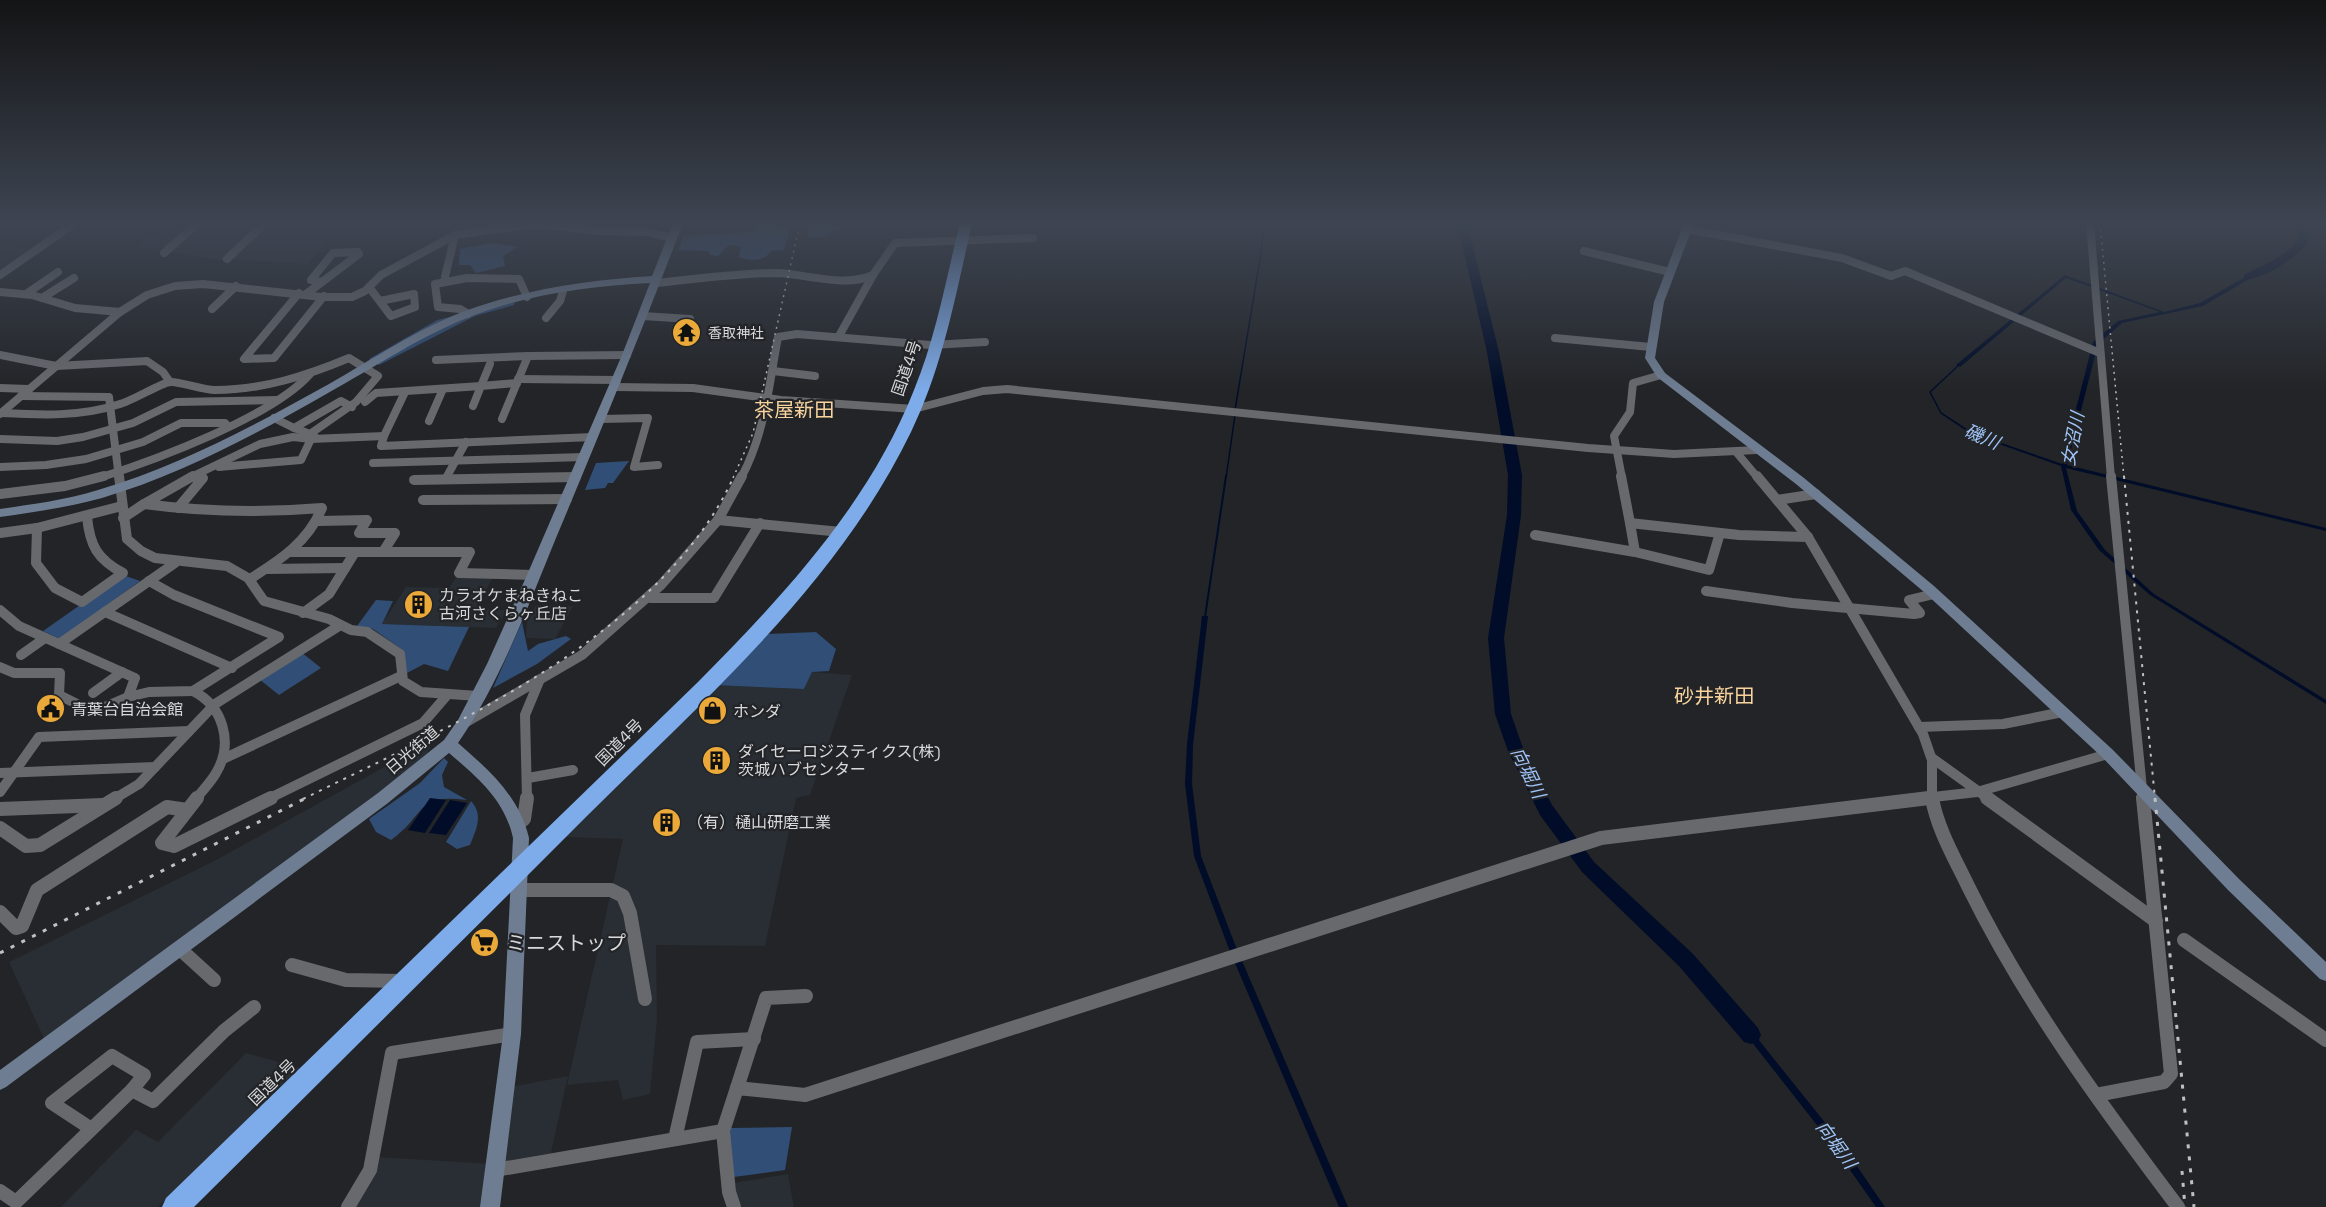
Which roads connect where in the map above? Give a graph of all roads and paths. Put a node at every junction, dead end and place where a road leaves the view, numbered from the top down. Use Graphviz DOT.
graph roads {
  1 [pos="47,279"];
  2 [pos="72,279"];
  3 [pos="312,279"];
  4 [pos="326,279"];
  5 [pos="377,279"];
  6 [pos="459,279"];
  7 [pos="519,279"];
  8 [pos="690,279"];
  9 [pos="871,279"];
  10 [pos="952,279"];
  11 [pos="1667,279"];
  12 [pos="1925,279"];
  13 [pos="2096,279"];
  14 [pos="657,281"];
  15 [pos="323,282"];
  16 [pos="236,286"];
  17 [pos="369,287"];
  18 [pos="563,291"];
  19 [pos="0,292"];
  20 [pos="302,293"];
  21 [pos="26,294"];
  22 [pos="324,296"];
  23 [pos="527,297"];
  24 [pos="42,298"];
  25 [pos="380,301"];
  26 [pos="212,309"];
  27 [pos="120,312"];
  28 [pos="468,314"];
  29 [pos="643,316"];
  30 [pos="546,318"];
  31 [pos="690,319"];
  32 [pos="839,336"];
  33 [pos="1555,338"];
  34 [pos="985,342"];
  35 [pos="936,345"];
  36 [pos="1651,347"];
  37 [pos="482,348"];
  38 [pos="2100,351"];
  39 [pos="0,355"];
  40 [pos="627,355"];
  41 [pos="528,356"];
  42 [pos="477,358"];
  43 [pos="436,360"];
  44 [pos="490,364"];
  45 [pos="56,366"];
  46 [pos="366,368"];
  47 [pos="773,371"];
  48 [pos="310,374"];
  49 [pos="1661,375"];
  50 [pos="815,376"];
  51 [pos="518,381"];
  52 [pos="170,382"];
  53 [pos="616,383"];
  54 [pos="481,386"];
  55 [pos="0,388"];
  56 [pos="443,389"];
  57 [pos="25,392"];
  58 [pos="405,392"];
  59 [pos="766,398"];
  60 [pos="278,400"];
  61 [pos="473,405"];
  62 [pos="914,408"];
  63 [pos="111,409"];
  64 [pos="1,413"];
  65 [pos="274,418"];
  66 [pos="502,419"];
  67 [pos="601,419"];
  68 [pos="429,421"];
  69 [pos="228,426"];
  70 [pos="114,430"];
  71 [pos="384,436"];
  72 [pos="593,437"];
  73 [pos="0,439"];
  74 [pos="311,439"];
  75 [pos="466,442"];
  76 [pos="1616,450"];
  77 [pos="1757,450"];
  78 [pos="116,451"];
  79 [pos="1737,453"];
  80 [pos="584,457"];
  81 [pos="456,460"];
  82 [pos="373,463"];
  83 [pos="658,465"];
  84 [pos="0,467"];
  85 [pos="211,467"];
  86 [pos="119,473"];
  87 [pos="191,477"];
  88 [pos="576,477"];
  89 [pos="446,478"];
  90 [pos="414,480"];
  91 [pos="121,490"];
  92 [pos="0,494"];
  93 [pos="1816,494"];
  94 [pos="567,499"];
  95 [pos="423,500"];
  96 [pos="1777,500"];
  97 [pos="144,504"];
  98 [pos="122,506"];
  99 [pos="178,508"];
  100 [pos="1,514"];
  101 [pos="87,516"];
  102 [pos="123,518"];
  103 [pos="718,520"];
  104 [pos="318,521"];
  105 [pos="760,523"];
  106 [pos="1630,523"];
  107 [pos="37,528"];
  108 [pos="841,532"];
  109 [pos="0,533"];
  110 [pos="1720,533"];
  111 [pos="1535,536"];
  112 [pos="1808,537"];
  113 [pos="291,552"];
  114 [pos="356,552"];
  115 [pos="383,552"];
  116 [pos="1635,552"];
  117 [pos="175,563"];
  118 [pos="345,568"];
  119 [pos="266,569"];
  120 [pos="534,575"];
  121 [pos="250,579"];
  122 [pos="149,581"];
  123 [pos="1707,591"];
  124 [pos="1934,594"];
  125 [pos="650,598"];
  126 [pos="1852,609"];
  127 [pos="0,610"];
  128 [pos="105,612"];
  129 [pos="303,613"];
  130 [pos="339,626"];
  131 [pos="45,638"];
  132 [pos="59,644"];
  133 [pos="21,655"];
  134 [pos="0,667"];
  135 [pos="232,668"];
  136 [pos="122,672"];
  137 [pos="401,676"];
  138 [pos="540,679"];
  139 [pos="193,692"];
  140 [pos="93,693"];
  141 [pos="448,694"];
  142 [pos="478,696"];
  143 [pos="128,697"];
  144 [pos="215,704"];
  145 [pos="2063,712"];
  146 [pos="463,724"];
  147 [pos="1919,727"];
  148 [pos="189,731"];
  149 [pos="449,744"];
  150 [pos="2108,754"];
  151 [pos="1932,758"];
  152 [pos="224,759"];
  153 [pos="155,767"];
  154 [pos="573,770"];
  155 [pos="0,773"];
  156 [pos="14,773"];
  157 [pos="528,778"];
  158 [pos="2144,791"];
  159 [pos="0,792"];
  160 [pos="1977,792"];
  161 [pos="1933,796"];
  162 [pos="103,806"];
  163 [pos="0,810"];
  164 [pos="187,810"];
  165 [pos="519,823"];
  166 [pos="2,832"];
  167 [pos="520,869"];
  168 [pos="518,890"];
  169 [pos="0,912"];
  170 [pos="2156,921"];
  171 [pos="2184,940"];
  172 [pos="180,949"];
  173 [pos="292,965"];
  174 [pos="2326,973"];
  175 [pos="214,980"];
  176 [pos="405,981"];
  177 [pos="806,996"];
  178 [pos="645,999"];
  179 [pos="254,1007"];
  180 [pos="512,1034"];
  181 [pos="754,1039"];
  182 [pos="2326,1040"];
  183 [pos="0,1081"];
  184 [pos="737,1088"];
  185 [pos="132,1090"];
  186 [pos="2096,1095"];
  187 [pos="90,1128"];
  188 [pos="723,1131"];
  189 [pos="675,1139"];
  190 [pos="495,1170"];
  191 [pos="0,1191"];
  192 [pos="175,1207"];
  193 [pos="348,1207"];
  194 [pos="490,1207"];
  195 [pos="734,1207"];
  196 [pos="2178,1207"];
  1 -- 21 [label="street"];
  2 -- 24 [label="street"];
  3 -- 15 [label="street"];
  4 -- 15 [label="street"];
  5 -- 17 [label="street"];
  6 -- 28 [label="street"];
  7 -- 23 [label="street"];
  8 -- 14 [label="street"];
  9 -- 32 [label="street"];
  10 -- 35 [label="highway, 国道4号"];
  11 -- 36 [label="street"];
  12 -- 38 [label="street"];
  13 -- 38 [label="street"];
  14 -- 18 [label="street"];
  14 -- 29 [label="street, 日光街道"];
  15 -- 20 [label="street"];
  16 -- 20 [label="street"];
  16 -- 26 [label="street"];
  16 -- 27 [label="street"];
  17 -- 22 [label="street"];
  17 -- 25 [label="street"];
  18 -- 23 [label="street"];
  18 -- 30 [label="street"];
  19 -- 21 [label="street"];
  20 -- 22 [label="street"];
  20 -- 22 [label="street"];
  21 -- 24 [label="street"];
  23 -- 28 [label="street"];
  24 -- 27 [label="street"];
  27 -- 45 [label="street"];
  28 -- 46 [label="street"];
  29 -- 31 [label="street"];
  29 -- 40 [label="street, 日光街道"];
  32 -- 35 [label="street"];
  32 -- 47 [label="street"];
  33 -- 36 [label="street"];
  34 -- 35 [label="street"];
  35 -- 62 [label="highway, 国道4号"];
  36 -- 49 [label="street"];
  37 -- 42 [label="street"];
  38 -- 158 [label="street"];
  39 -- 45 [label="street"];
  40 -- 41 [label="street"];
  40 -- 53 [label="street, 日光街道"];
  41 -- 42 [label="street"];
  41 -- 51 [label="street"];
  42 -- 43 [label="street"];
  44 -- 54 [label="street"];
  45 -- 52 [label="street"];
  45 -- 57 [label="street"];
  46 -- 48 [label="street"];
  46 -- 65 [label="street"];
  46 -- 65 [label="street"];
  47 -- 50 [label="street"];
  47 -- 59 [label="street"];
  48 -- 52 [label="street"];
  48 -- 60 [label="street"];
  49 -- 76 [label="street"];
  49 -- 77 [label="street"];
  51 -- 53 [label="street"];
  51 -- 54 [label="street"];
  51 -- 66 [label="street"];
  52 -- 63 [label="street"];
  53 -- 59 [label="street"];
  53 -- 67 [label="street, 日光街道"];
  54 -- 56 [label="street"];
  54 -- 61 [label="street"];
  55 -- 57 [label="street"];
  56 -- 58 [label="street"];
  56 -- 68 [label="street"];
  57 -- 63 [label="street"];
  57 -- 64 [label="street"];
  58 -- 71 [label="street"];
  58 -- 74 [label="street"];
  59 -- 62 [label="street"];
  59 -- 103 [label="street"];
  60 -- 69 [label="street"];
  60 -- 70 [label="street"];
  62 -- 76 [label="street"];
  62 -- 108 [label="highway, 国道4号"];
  63 -- 64 [label="street"];
  63 -- 70 [label="street"];
  65 -- 91 [label="street"];
  67 -- 72 [label="street, 日光街道"];
  67 -- 83 [label="street"];
  69 -- 78 [label="street"];
  69 -- 86 [label="street"];
  70 -- 73 [label="street"];
  70 -- 78 [label="street"];
  71 -- 74 [label="street"];
  71 -- 75 [label="street"];
  72 -- 75 [label="street"];
  72 -- 80 [label="street, 日光街道"];
  74 -- 85 [label="street"];
  74 -- 85 [label="street"];
  75 -- 81 [label="street"];
  76 -- 79 [label="street"];
  76 -- 106 [label="street"];
  77 -- 79 [label="street"];
  77 -- 93 [label="street"];
  78 -- 84 [label="street"];
  78 -- 86 [label="street"];
  79 -- 96 [label="street"];
  80 -- 81 [label="street"];
  80 -- 88 [label="street, 日光街道"];
  81 -- 82 [label="street"];
  81 -- 89 [label="street"];
  85 -- 87 [label="street"];
  86 -- 91 [label="street"];
  86 -- 92 [label="street"];
  87 -- 97 [label="street"];
  87 -- 99 [label="street"];
  88 -- 89 [label="street"];
  88 -- 94 [label="street, 日光街道"];
  89 -- 90 [label="street"];
  91 -- 98 [label="street"];
  91 -- 100 [label="street"];
  93 -- 96 [label="street"];
  93 -- 124 [label="street"];
  94 -- 95 [label="street"];
  94 -- 120 [label="street, 日光街道"];
  96 -- 112 [label="street"];
  97 -- 99 [label="street"];
  97 -- 102 [label="street"];
  98 -- 101 [label="street"];
  98 -- 102 [label="street"];
  99 -- 104 [label="street"];
  101 -- 107 [label="street"];
  101 -- 107 [label="street"];
  102 -- 117 [label="street"];
  103 -- 105 [label="street"];
  103 -- 125 [label="street"];
  104 -- 113 [label="street"];
  104 -- 115 [label="street"];
  105 -- 108 [label="street"];
  105 -- 125 [label="street"];
  106 -- 110 [label="street"];
  106 -- 116 [label="street"];
  107 -- 109 [label="street"];
  108 -- 167 [label="highway, 国道4号"];
  110 -- 112 [label="street"];
  110 -- 116 [label="street"];
  111 -- 116 [label="street"];
  112 -- 126 [label="street"];
  113 -- 114 [label="street"];
  113 -- 119 [label="street"];
  114 -- 115 [label="street"];
  114 -- 118 [label="street"];
  115 -- 120 [label="street"];
  117 -- 121 [label="street"];
  117 -- 122 [label="street"];
  118 -- 119 [label="street"];
  118 -- 129 [label="street"];
  119 -- 121 [label="street"];
  120 -- 142 [label="street, 日光街道"];
  121 -- 129 [label="street"];
  122 -- 128 [label="street"];
  122 -- 135 [label="street"];
  123 -- 126 [label="street"];
  124 -- 126 [label="street"];
  124 -- 145 [label="street"];
  125 -- 138 [label="street"];
  126 -- 147 [label="street"];
  127 -- 131 [label="street"];
  128 -- 132 [label="street"];
  128 -- 135 [label="street"];
  129 -- 130 [label="street"];
  130 -- 137 [label="street"];
  130 -- 144 [label="street"];
  131 -- 132 [label="street"];
  131 -- 133 [label="street"];
  132 -- 136 [label="street"];
  134 -- 143 [label="street"];
  135 -- 139 [label="street"];
  136 -- 140 [label="street"];
  136 -- 143 [label="street"];
  137 -- 141 [label="street"];
  137 -- 152 [label="street"];
  138 -- 146 [label="street"];
  138 -- 157 [label="street"];
  139 -- 143 [label="street"];
  139 -- 144 [label="street"];
  141 -- 142 [label="street"];
  141 -- 164 [label="street"];
  142 -- 146 [label="street, 日光街道"];
  144 -- 148 [label="street"];
  144 -- 152 [label="street"];
  145 -- 147 [label="street"];
  145 -- 150 [label="street"];
  146 -- 149 [label="street, 日光街道"];
  147 -- 151 [label="street"];
  148 -- 153 [label="street"];
  148 -- 156 [label="street"];
  149 -- 165 [label="street"];
  149 -- 172 [label="street, 日光街道"];
  150 -- 158 [label="street"];
  150 -- 160 [label="street"];
  151 -- 160 [label="street"];
  151 -- 161 [label="street"];
  152 -- 164 [label="street"];
  153 -- 156 [label="street"];
  153 -- 162 [label="street"];
  154 -- 157 [label="street"];
  155 -- 156 [label="street"];
  156 -- 159 [label="street"];
  157 -- 165 [label="street"];
  158 -- 170 [label="street"];
  158 -- 174 [label="street"];
  160 -- 161 [label="street"];
  160 -- 170 [label="street"];
  161 -- 184 [label="street"];
  161 -- 186 [label="street"];
  162 -- 163 [label="street"];
  162 -- 166 [label="street"];
  164 -- 169 [label="street"];
  165 -- 167 [label="street"];
  167 -- 168 [label="street"];
  167 -- 176 [label="highway, 国道4号"];
  168 -- 178 [label="street"];
  168 -- 180 [label="street"];
  170 -- 186 [label="street"];
  171 -- 182 [label="street"];
  172 -- 175 [label="street"];
  172 -- 183 [label="street, 日光街道"];
  173 -- 176 [label="street"];
  176 -- 192 [label="highway, 国道4号"];
  177 -- 181 [label="street"];
  179 -- 185 [label="street"];
  180 -- 190 [label="street"];
  180 -- 193 [label="street"];
  181 -- 184 [label="street"];
  181 -- 189 [label="street"];
  184 -- 188 [label="street"];
  185 -- 187 [label="street"];
  185 -- 187 [label="street"];
  186 -- 196 [label="street"];
  187 -- 191 [label="street"];
  188 -- 189 [label="street"];
  188 -- 195 [label="street"];
  189 -- 190 [label="street"];
  190 -- 194 [label="street"];
}
